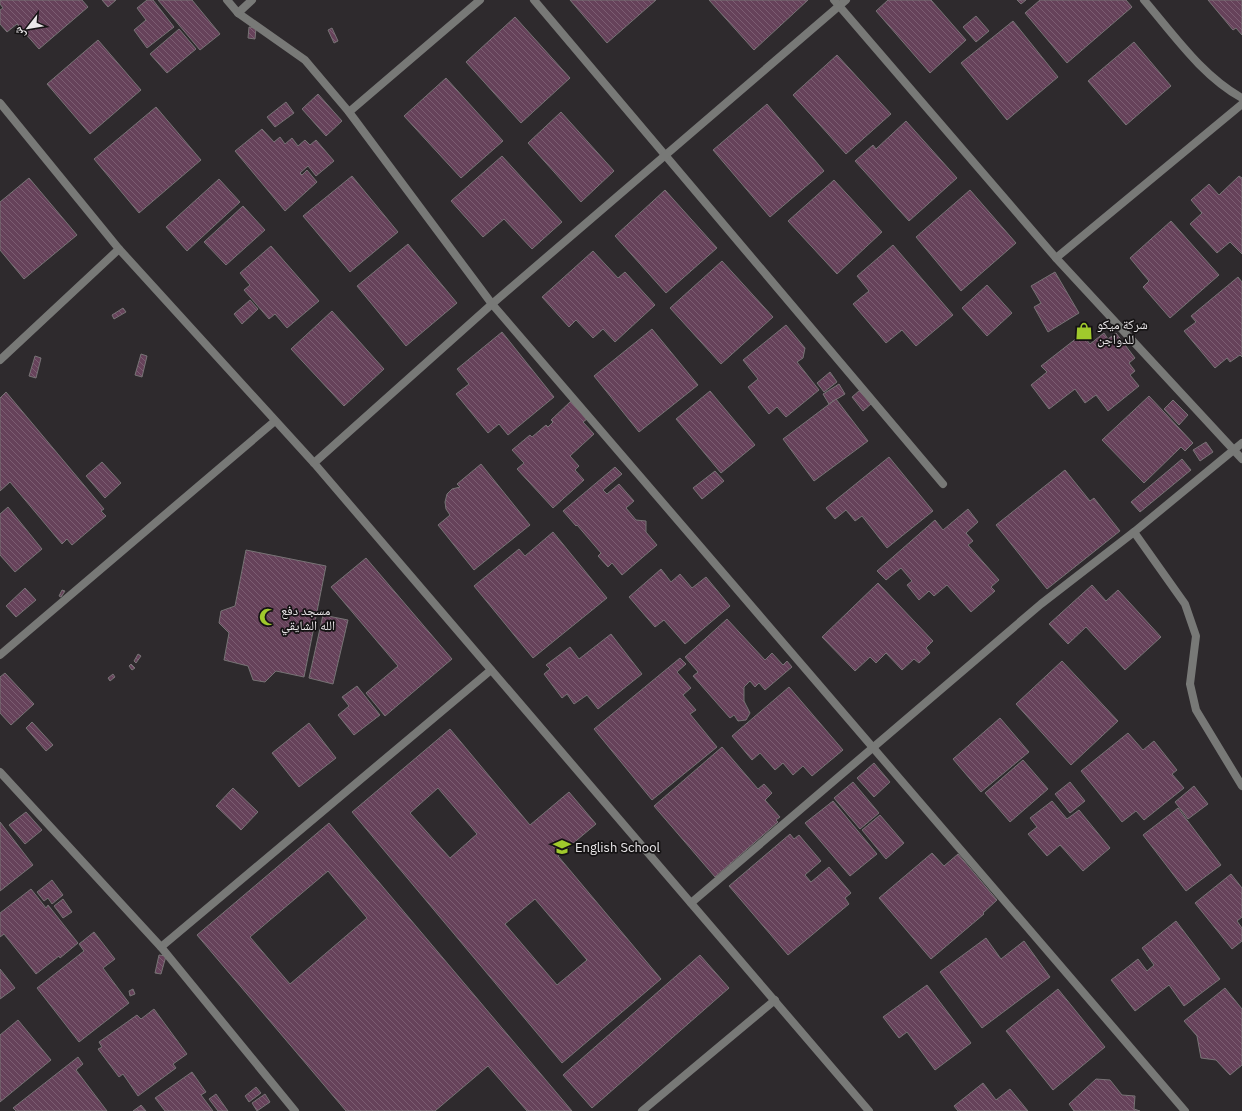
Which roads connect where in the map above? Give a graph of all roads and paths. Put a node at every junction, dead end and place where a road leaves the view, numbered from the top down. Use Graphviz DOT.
graph roads {
  1 [pos="227,0"];
  2 [pos="252,0"];
  3 [pos="480,0"];
  4 [pos="534,0"];
  5 [pos="846,0"];
  6 [pos="1144,0"];
  7 [pos="837,3"];
  8 [pos="238,13"];
  9 [pos="1242,98"];
  10 [pos="0,103"];
  11 [pos="1242,104"];
  12 [pos="349,112"];
  13 [pos="665,155"];
  14 [pos="119,249"];
  15 [pos="1056,258"];
  16 [pos="492,304"];
  17 [pos="0,360"];
  18 [pos="275,421"];
  19 [pos="1242,443"];
  20 [pos="1234,450"];
  21 [pos="1242,459"];
  22 [pos="314,463"];
  23 [pos="943,484"];
  24 [pos="1134,532"];
  25 [pos="0,655"];
  26 [pos="491,670"];
  27 [pos="873,747"];
  28 [pos="0,772"];
  29 [pos="1242,786"];
  30 [pos="691,902"];
  31 [pos="161,947"];
  32 [pos="775,1000"];
  33 [pos="293,1110"];
  34 [pos="642,1111"];
  35 [pos="869,1111"];
  36 [pos="1185,1111"];
  1 -- 8 [label="street"];
  2 -- 8 [label="street"];
  3 -- 12 [label="street"];
  4 -- 13 [label="street"];
  5 -- 7 [label="street"];
  6 -- 9 [label="street"];
  7 -- 13 [label="street"];
  7 -- 15 [label="street"];
  8 -- 12 [label="street"];
  10 -- 14 [label="street"];
  11 -- 15 [label="street"];
  12 -- 16 [label="street"];
  13 -- 16 [label="street"];
  13 -- 23 [label="street"];
  14 -- 17 [label="street"];
  14 -- 18 [label="street"];
  15 -- 20 [label="street"];
  16 -- 22 [label="street"];
  16 -- 27 [label="street"];
  18 -- 22 [label="street"];
  18 -- 25 [label="street"];
  19 -- 20 [label="street"];
  20 -- 21 [label="street"];
  20 -- 24 [label="street"];
  22 -- 26 [label="street"];
  24 -- 27 [label="street"];
  24 -- 29 [label="street"];
  26 -- 30 [label="street"];
  26 -- 31 [label="street"];
  27 -- 30 [label="street"];
  27 -- 36 [label="street"];
  28 -- 31 [label="street"];
  30 -- 32 [label="street"];
  31 -- 33 [label="street"];
  32 -- 34 [label="street"];
  32 -- 35 [label="street"];
}
